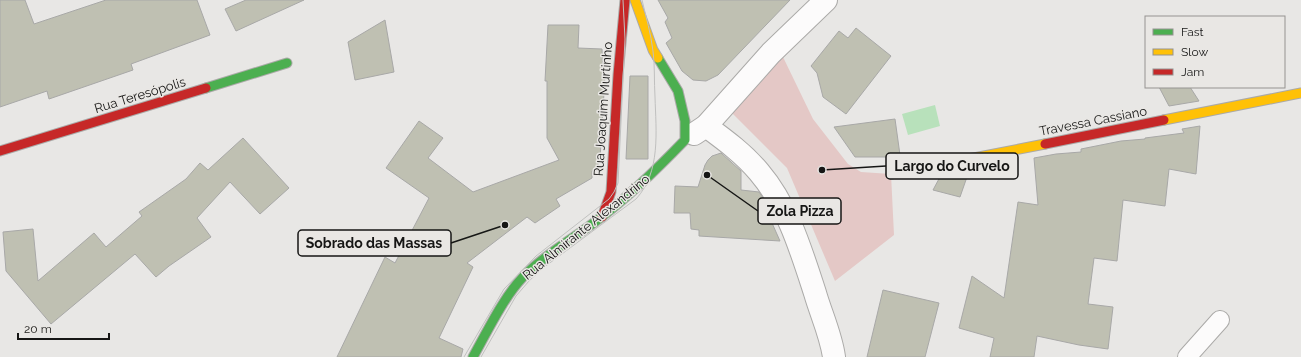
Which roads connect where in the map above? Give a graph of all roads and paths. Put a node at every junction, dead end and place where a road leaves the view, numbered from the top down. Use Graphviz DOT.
graph roads {
  1 [pos="625,0"];
  2 [pos="635,0"];
  3 [pos="826,0"];
  4 [pos="287,63"];
  5 [pos="1301,93"];
  6 [pos="706,126"];
  7 [pos="685,140"];
  8 [pos="0,151"];
  9 [pos="891,174"];
  10 [pos="601,218"];
  11 [pos="1220,320"];
  12 [pos="473,357"];
  13 [pos="834,357"];
  14 [pos="1186,357"];
  1 -- 10 [label="street, Rua Joaquim Murtinho"];
  2 -- 7 [label="street"];
  3 -- 6 [label="street, Rua Almirante Alexandrino"];
  4 -- 8 [label="street, Rua Teresópolis"];
  5 -- 9 [label="street, Travessa Cassiano"];
  6 -- 7 [label="street, Rua Almirante Alexandrino"];
  6 -- 13 [label="street"];
  7 -- 10 [label="street, Rua Almirante Alexandrino"];
  10 -- 12 [label="street, Rua Almirante Alexandrino"];
  11 -- 14 [label="lane"];
}
